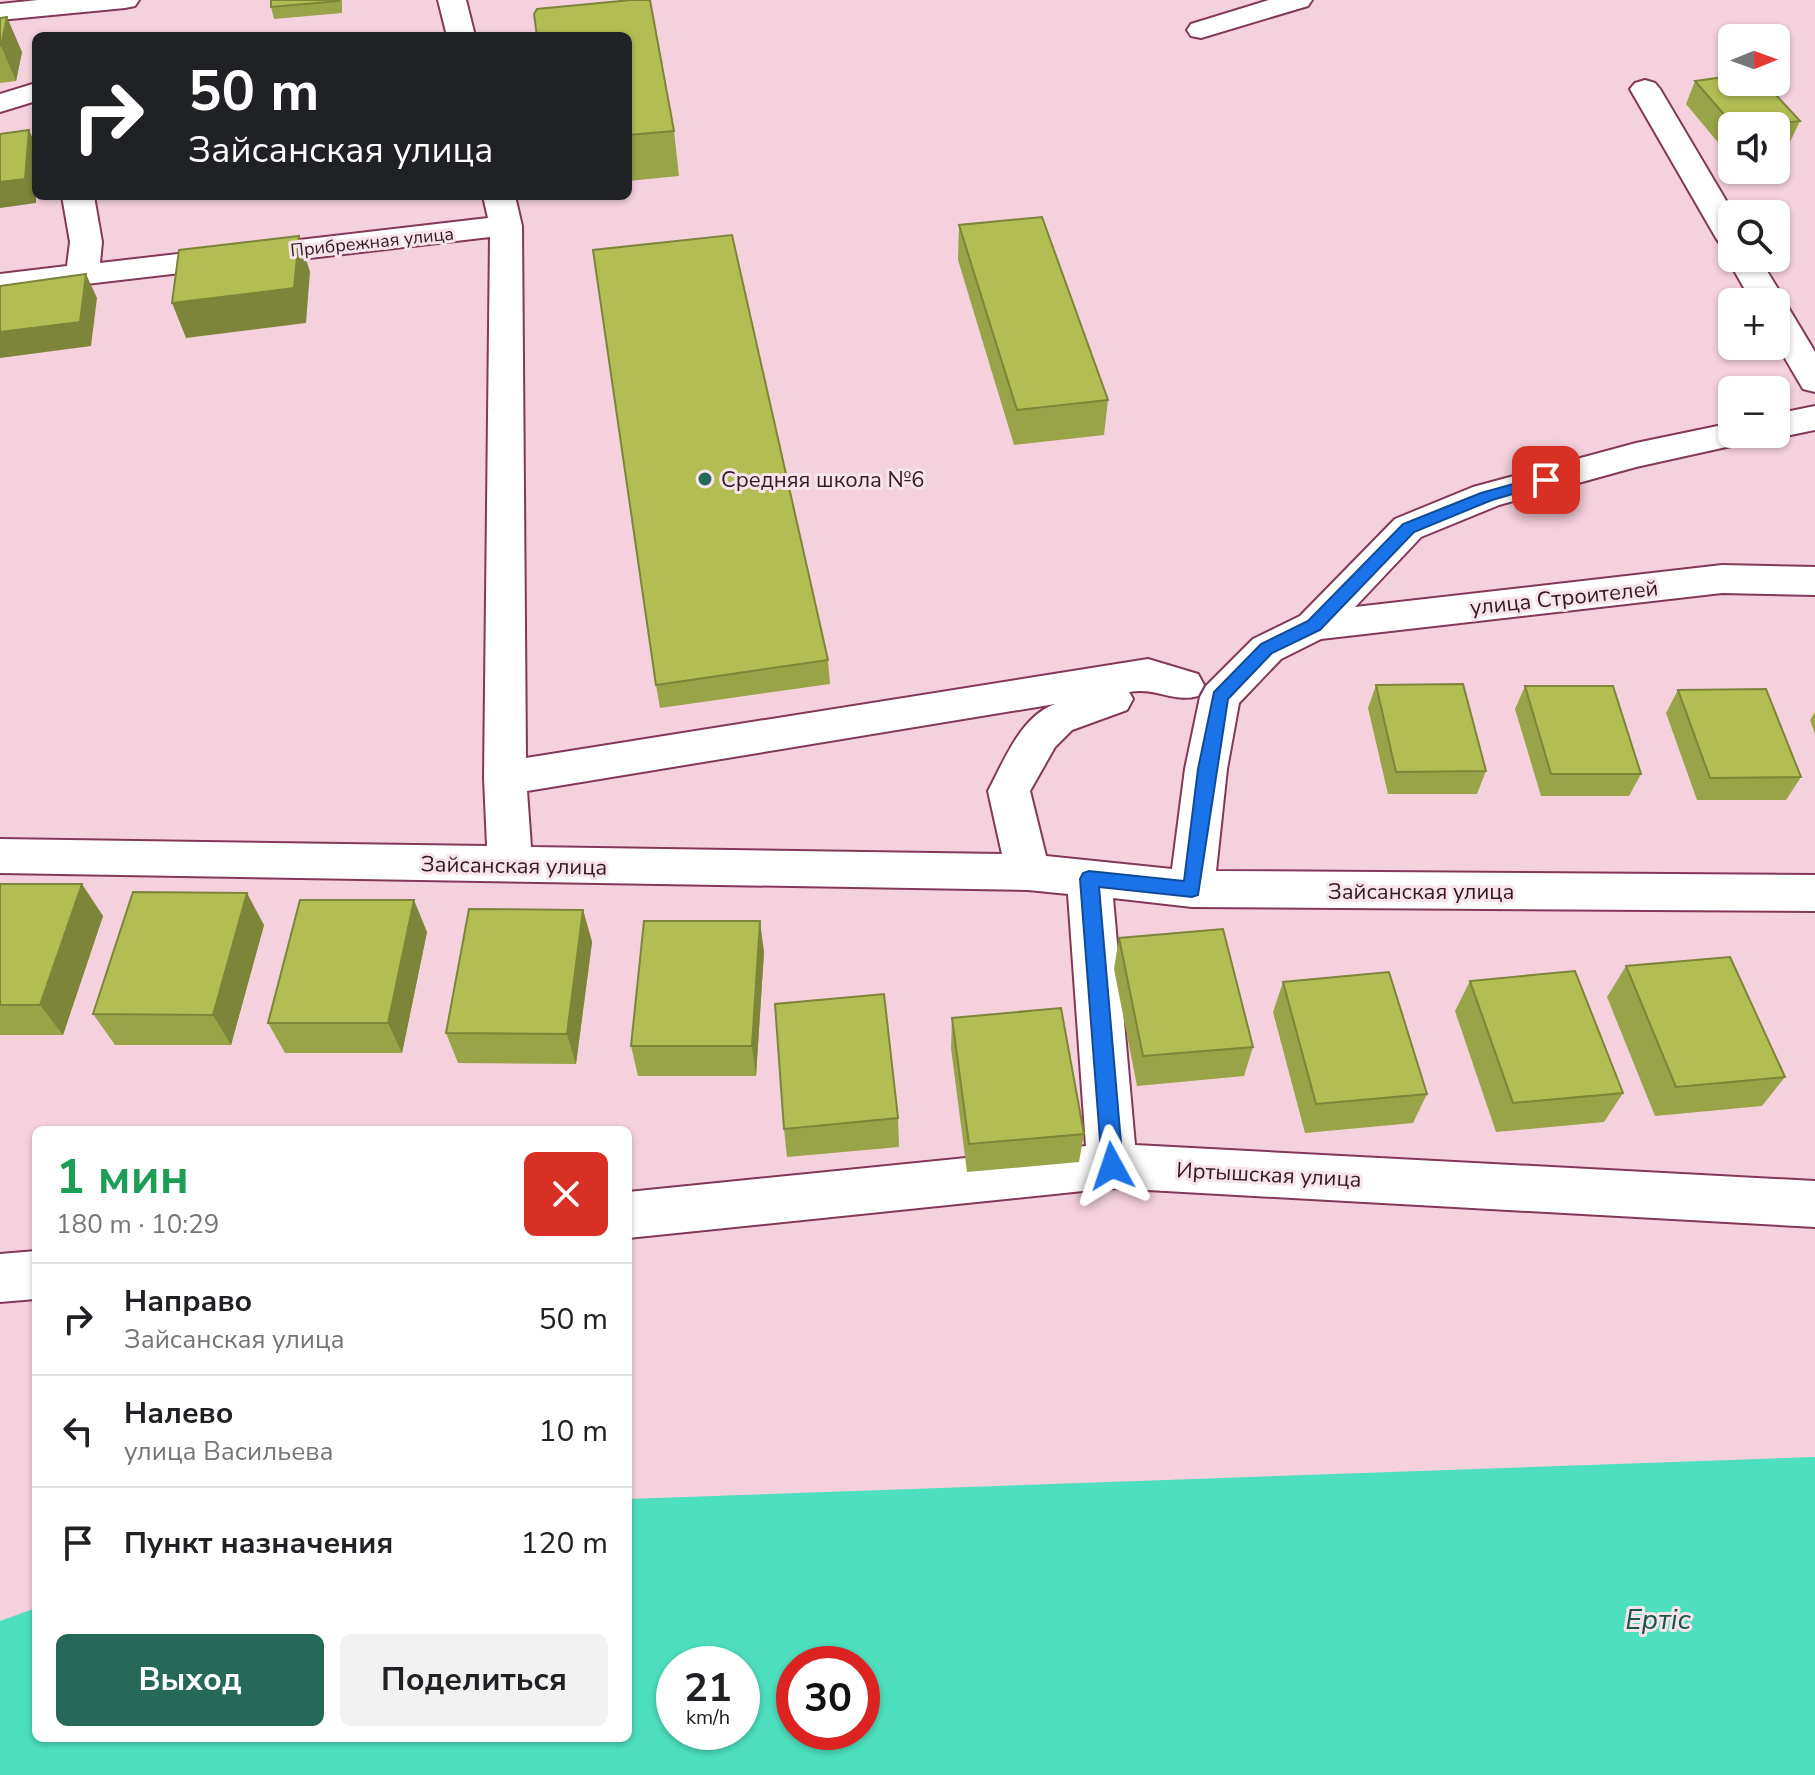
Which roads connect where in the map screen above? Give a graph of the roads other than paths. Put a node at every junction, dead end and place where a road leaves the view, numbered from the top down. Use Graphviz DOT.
graph roads {
  1 [pos="125,0"];
  2 [pos="452,0"];
  3 [pos="1298,0"];
  4 [pos="70,5"];
  5 [pos="0,12"];
  6 [pos="1201,30"];
  7 [pos="63,32"];
  8 [pos="460,32"];
  9 [pos="1645,89"];
  10 [pos="32,94"];
  11 [pos="0,103"];
  12 [pos="79,200"];
  13 [pos="502,211"];
  14 [pos="1718,214"];
  15 [pos="82,274"];
  16 [pos="0,284"];
  17 [pos="1790,338"];
  18 [pos="1815,381"];
  19 [pos="1815,418"];
  20 [pos="1790,423"];
  21 [pos="1718,438"];
  22 [pos="1815,581"];
  23 [pos="1314,626"];
  24 [pos="1202,691"];
  25 [pos="505,778"];
  26 [pos="0,856"];
  27 [pos="510,865"];
  28 [pos="1028,872"];
  29 [pos="1089,879"];
  30 [pos="1192,889"];
  31 [pos="1815,893"];
  32 [pos="1112,1166"];
  33 [pos="1815,1204"];
  34 [pos="632,1215"];
  35 [pos="32,1275"];
  36 [pos="0,1278"];
  1 -- 4 [label="street"];
  2 -- 8 [label="street"];
  3 -- 6 [label="street"];
  4 -- 5 [label="street"];
  4 -- 7 [label="street"];
  9 -- 14 [label="street"];
  10 -- 11 [label="street"];
  12 -- 15 [label="street"];
  13 -- 15 [label="street, Прибрежная улица"];
  13 -- 25 [label="street"];
  15 -- 16 [label="street, Прибрежная улица"];
  17 -- 18 [label="street"];
  19 -- 20 [label="street"];
  21 -- 23 [label="street"];
  22 -- 23 [label="street, улица Строителей"];
  23 -- 24 [label="street"];
  24 -- 25 [label="street"];
  24 -- 28 [label="street"];
  24 -- 30 [label="street"];
  25 -- 27 [label="street"];
  26 -- 27 [label="street, Зайсанская улица"];
  27 -- 28 [label="street, Зайсанская улица"];
  28 -- 29 [label="street, Зайсанская улица"];
  29 -- 30 [label="street, Зайсанская улица"];
  29 -- 32 [label="street"];
  30 -- 31 [label="street, Зайсанская улица"];
  32 -- 33 [label="street, Иртышская улица"];
  32 -- 34 [label="street, Иртышская улица"];
  35 -- 36 [label="street"];
}
